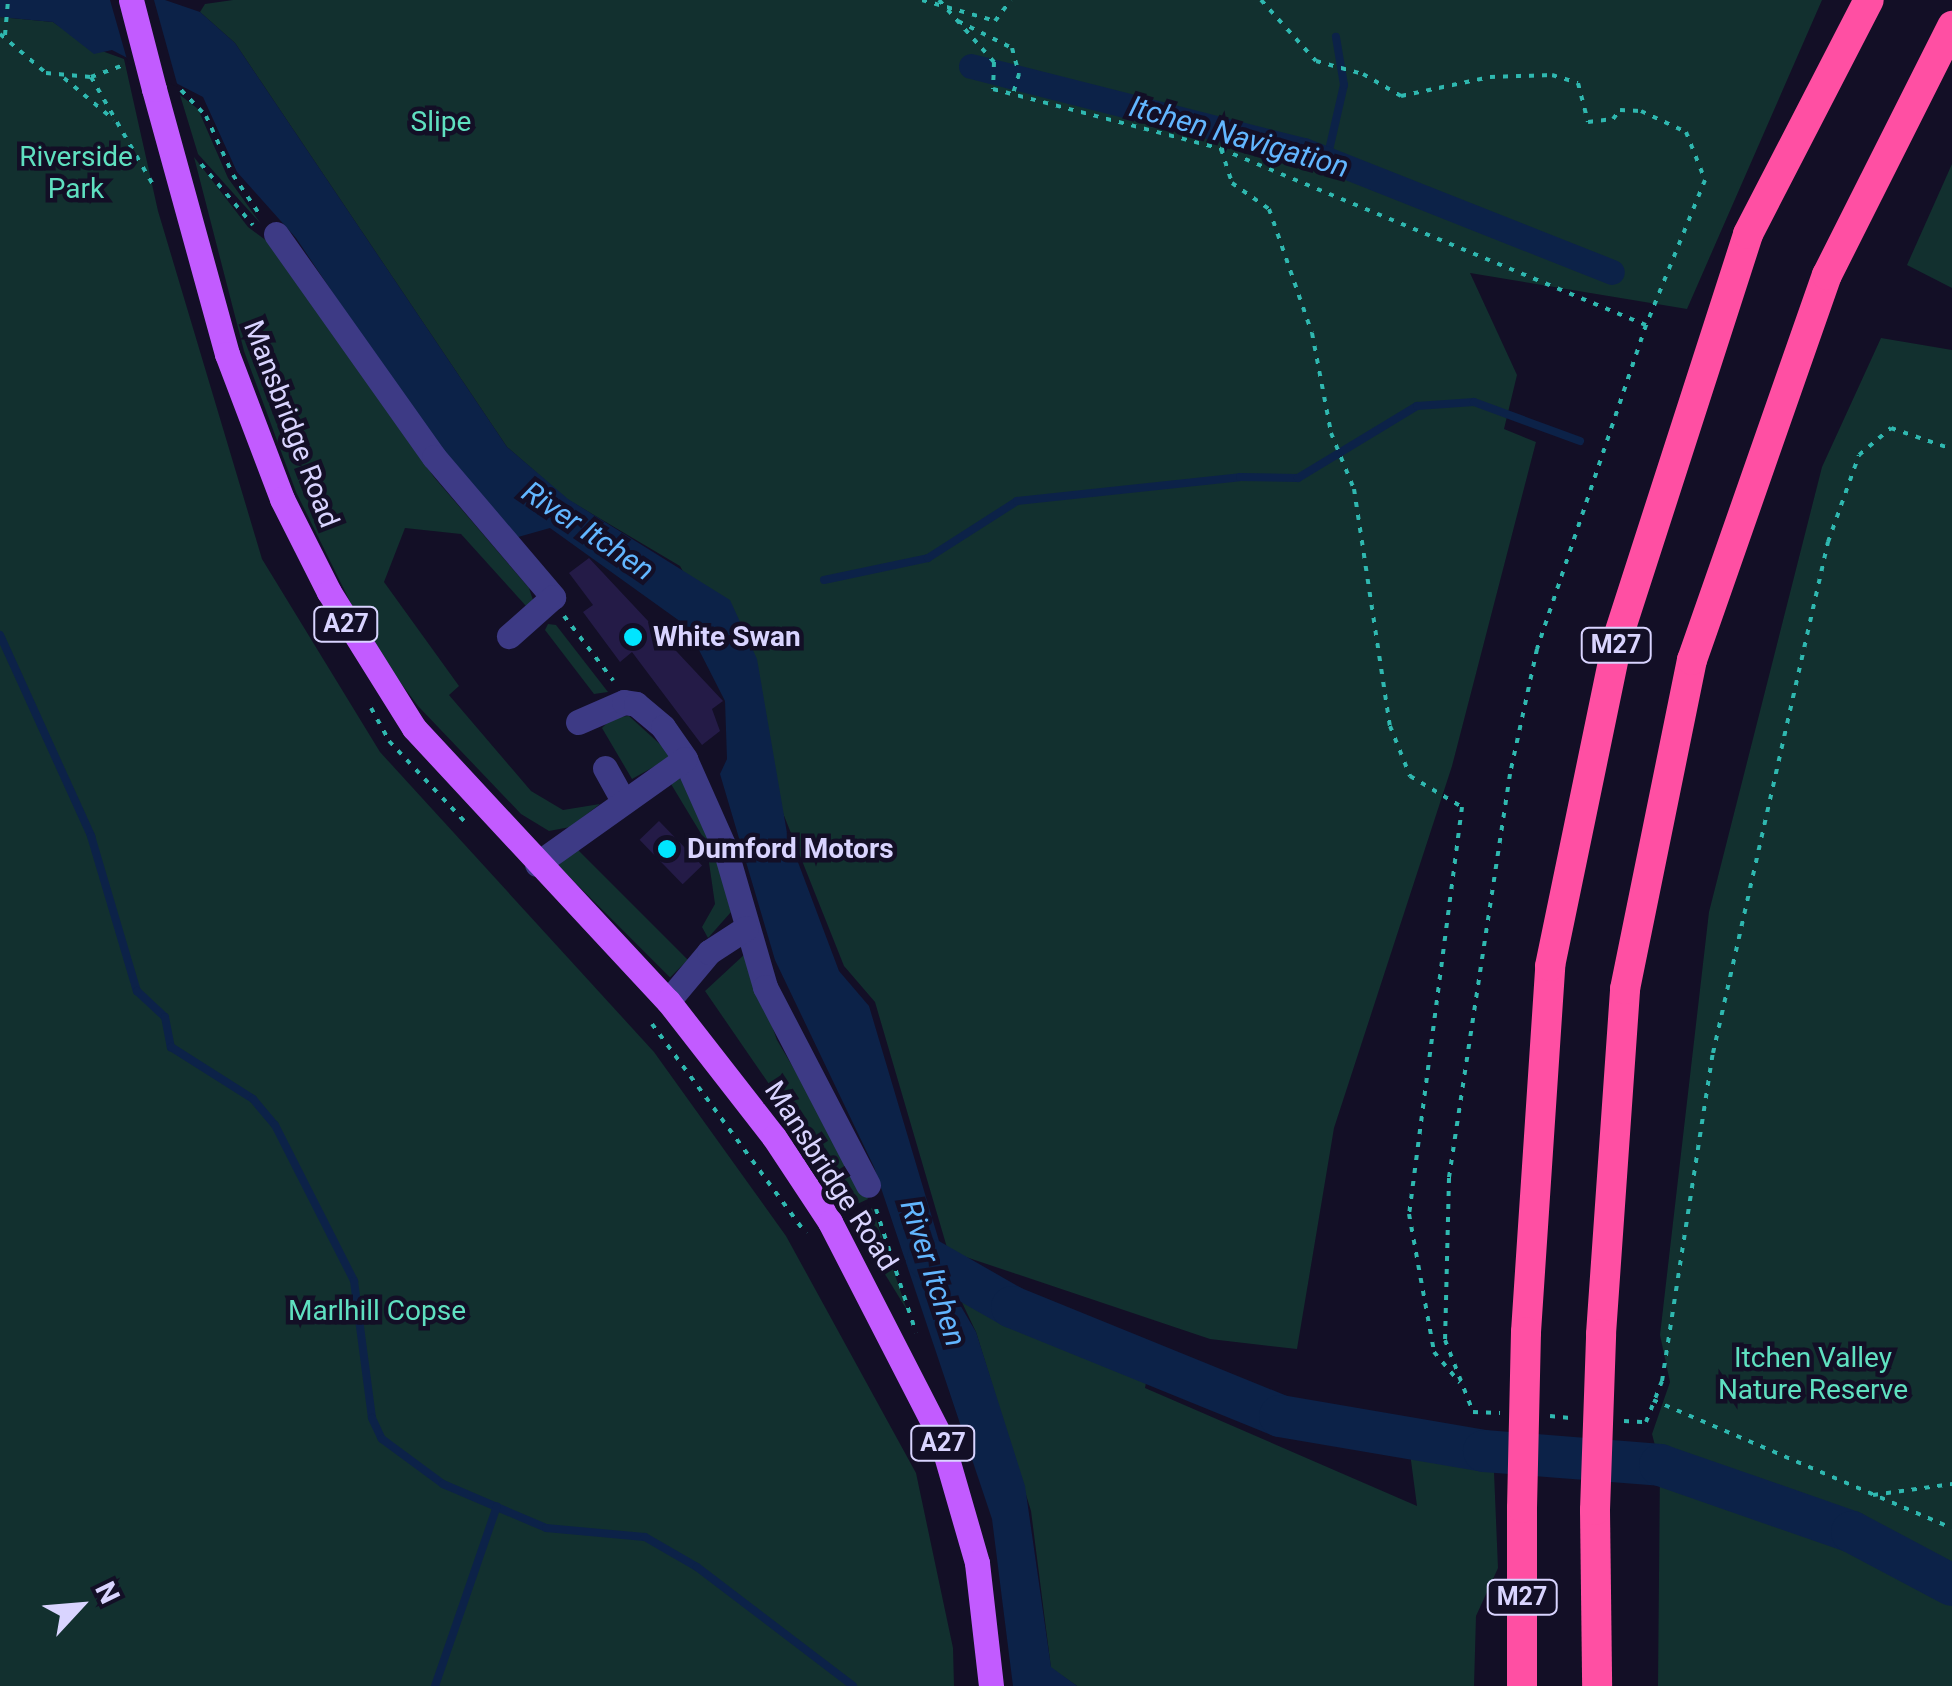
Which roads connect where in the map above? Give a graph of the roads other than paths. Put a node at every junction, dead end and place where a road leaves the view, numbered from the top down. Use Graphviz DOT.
graph roads {
  1 [pos="130,0"];
  2 [pos="1868,0"];
  3 [pos="1952,26"];
  4 [pos="276,234"];
  5 [pos="509,636"];
  6 [pos="578,722"];
  7 [pos="685,759"];
  8 [pos="605,768"];
  9 [pos="623,801"];
  10 [pos="537,864"];
  11 [pos="746,928"];
  12 [pos="668,1001"];
  13 [pos="868,1186"];
  14 [pos="991,1686"];
  15 [pos="1522,1686"];
  16 [pos="1597,1686"];
  1 -- 10 [label="main road, Mansbridge Road / A27, bridge"];
  2 -- 15 [label="highway, M27, bridge"];
  3 -- 16 [label="highway, M27, bridge"];
  4 -- 5 [label="street"];
  6 -- 7 [label="street, Mansbridge Road"];
  7 -- 9 [label="street"];
  7 -- 11 [label="street, Mansbridge Road"];
  8 -- 9 [label="street"];
  9 -- 10 [label="street"];
  10 -- 12 [label="main road, Mansbridge Road / A27"];
  11 -- 12 [label="street"];
  11 -- 13 [label="street, Mansbridge Road"];
  12 -- 14 [label="main road, Mansbridge Road / A27"];
}
